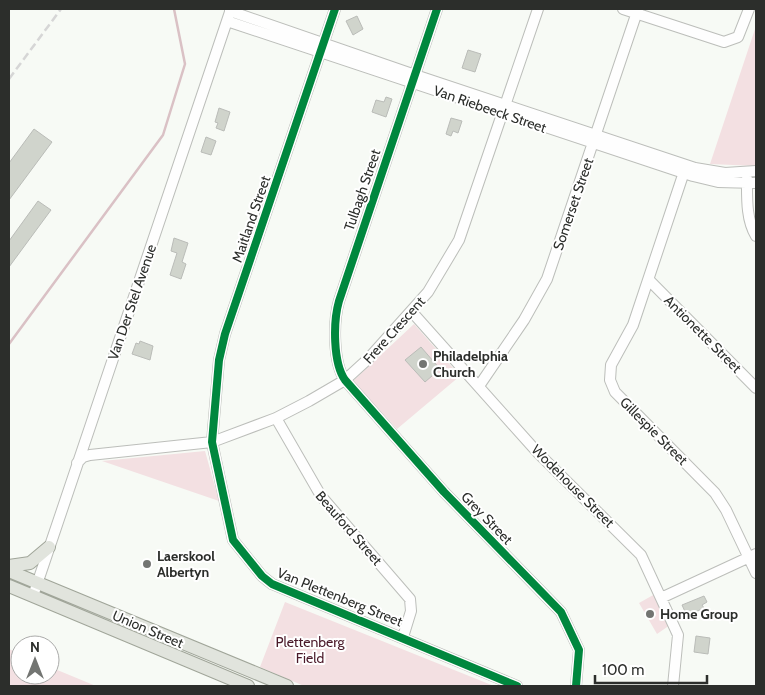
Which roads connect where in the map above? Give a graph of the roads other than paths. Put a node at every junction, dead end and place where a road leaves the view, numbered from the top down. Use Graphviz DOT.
graph roads {
  1 [pos="335,9"];
  2 [pos="437,9"];
  3 [pos="538,9"];
  4 [pos="623,9"];
  5 [pos="749,9"];
  6 [pos="638,11"];
  7 [pos="229,13"];
  8 [pos="322,47"];
  9 [pos="413,79"];
  10 [pos="504,109"];
  11 [pos="595,139"];
  12 [pos="685,169"];
  13 [pos="752,172"];
  14 [pos="752,183"];
  15 [pos="756,236"];
  16 [pos="649,280"];
  17 [pos="412,312"];
  18 [pos="345,380"];
  19 [pos="479,386"];
  20 [pos="756,388"];
  21 [pos="276,418"];
  22 [pos="212,442"];
  23 [pos="77,463"];
  24 [pos="50,547"];
  25 [pos="753,556"];
  26 [pos="9,566"];
  27 [pos="9,571"];
  28 [pos="756,572"];
  29 [pos="38,583"];
  30 [pos="9,586"];
  31 [pos="33,596"];
  32 [pos="661,598"];
  33 [pos="403,637"];
  34 [pos="226,661"];
  35 [pos="221,675"];
  36 [pos="248,686"];
  37 [pos="287,686"];
  38 [pos="517,686"];
  39 [pos="576,686"];
  40 [pos="673,686"];
  1 -- 8 [label="street, Maitland Street"];
  2 -- 9 [label="street, Tulbagh Street"];
  3 -- 10 [label="street, Frere Crescent"];
  4 -- 6 [label="street"];
  5 -- 6 [label="street"];
  6 -- 11 [label="street, Somerset Street"];
  7 -- 8 [label="street, Van Riebeeck Street"];
  7 -- 23 [label="street, Van Der Stel Avenue"];
  8 -- 9 [label="street, Van Riebeeck Street"];
  8 -- 22 [label="street, Maitland Street"];
  9 -- 10 [label="street, Van Riebeeck Street"];
  9 -- 18 [label="street, Tulbagh Street"];
  10 -- 11 [label="street, Van Riebeeck Street"];
  10 -- 17 [label="street, Frere Crescent"];
  11 -- 12 [label="street, Van Riebeeck Street"];
  11 -- 19 [label="street, Somerset Street"];
  12 -- 13 [label="street, Van Riebeeck Street"];
  12 -- 14 [label="street, Van Riebeeck Street"];
  12 -- 16 [label="street, Gillespie Street"];
  13 -- 14 [label="street"];
  14 -- 15 [label="street"];
  16 -- 20 [label="street, Antionette Street"];
  16 -- 25 [label="street, Gillespie Street"];
  17 -- 18 [label="street, Frere Crescent"];
  17 -- 19 [label="street, Wodehouse Street"];
  18 -- 21 [label="street, Frere Crescent"];
  18 -- 39 [label="street, Grey Street"];
  19 -- 32 [label="street, Wodehouse Street"];
  21 -- 22 [label="street, Frere Crescent"];
  21 -- 33 [label="street, Beauford Street"];
  22 -- 23 [label="street, Frere Crescent"];
  22 -- 33 [label="street, Van Plettenberg Street"];
  23 -- 24 [label="street, Van Der Stel Avenue"];
  24 -- 26 [label="main road"];
  24 -- 29 [label="street, Van Der Stel Avenue"];
  25 -- 28 [label="street, Gillespie Street"];
  25 -- 32 [label="street"];
  27 -- 29 [label="main road, Union Street"];
  29 -- 31 [label="street, Van Der Stel Avenue"];
  29 -- 34 [label="main road, Union Street"];
  30 -- 31 [label="main road, Union Street"];
  31 -- 35 [label="main road, Union Street"];
  32 -- 40 [label="street, Wodehouse Street"];
  33 -- 38 [label="street, Van Plettenberg Street"];
  34 -- 35 [label="main road"];
  34 -- 37 [label="main road, Union Street"];
  35 -- 36 [label="main road, Union Street"];
}
